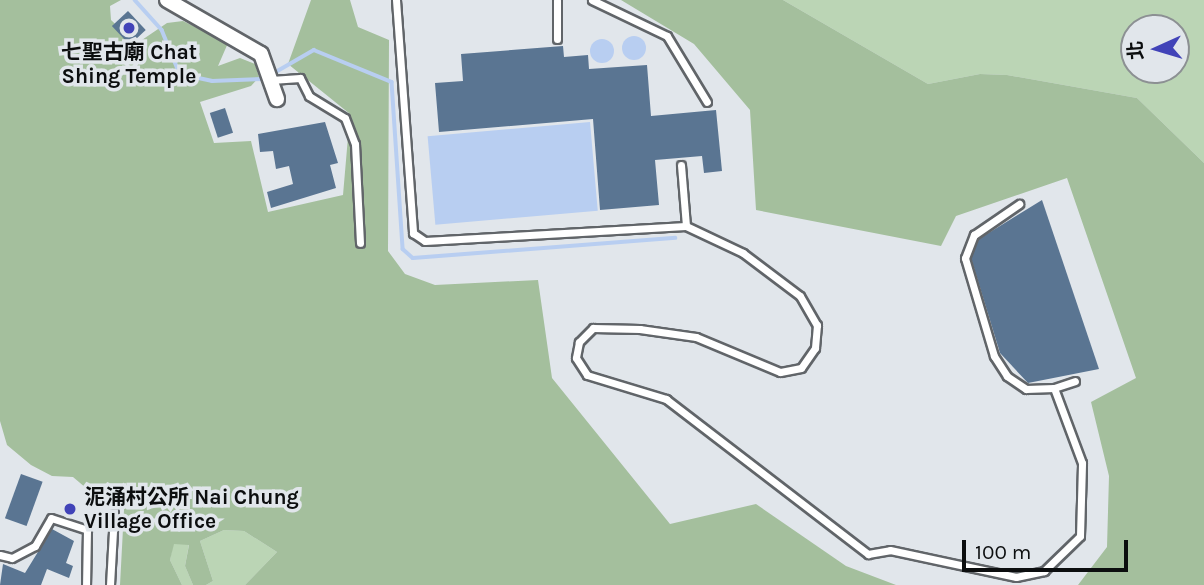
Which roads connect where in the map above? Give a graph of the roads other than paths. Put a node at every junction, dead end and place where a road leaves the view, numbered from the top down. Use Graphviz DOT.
graph roads {
  1 [pos="396,0"];
  2 [pos="557,0"];
  3 [pos="592,0"];
  4 [pos="170,1"];
  5 [pos="557,38"];
  6 [pos="271,80"];
  7 [pos="277,99"];
  8 [pos="707,102"];
  9 [pos="681,165"];
  10 [pos="1019,204"];
  11 [pos="686,226"];
  12 [pos="360,243"];
  13 [pos="1075,381"];
  14 [pos="1054,388"];
  15 [pos="114,513"];
  16 [pos="0,555"];
  17 [pos="86,585"];
  18 [pos="110,585"];
  1 -- 11 [label="lane"];
  2 -- 5 [label="lane"];
  3 -- 8 [label="lane"];
  4 -- 6 [label="street"];
  6 -- 7 [label="street"];
  6 -- 12 [label="lane"];
  9 -- 11 [label="lane"];
  10 -- 14 [label="lane"];
  11 -- 14 [label="lane"];
  13 -- 14 [label="lane"];
  15 -- 18 [label="lane"];
  16 -- 17 [label="lane"];
}
